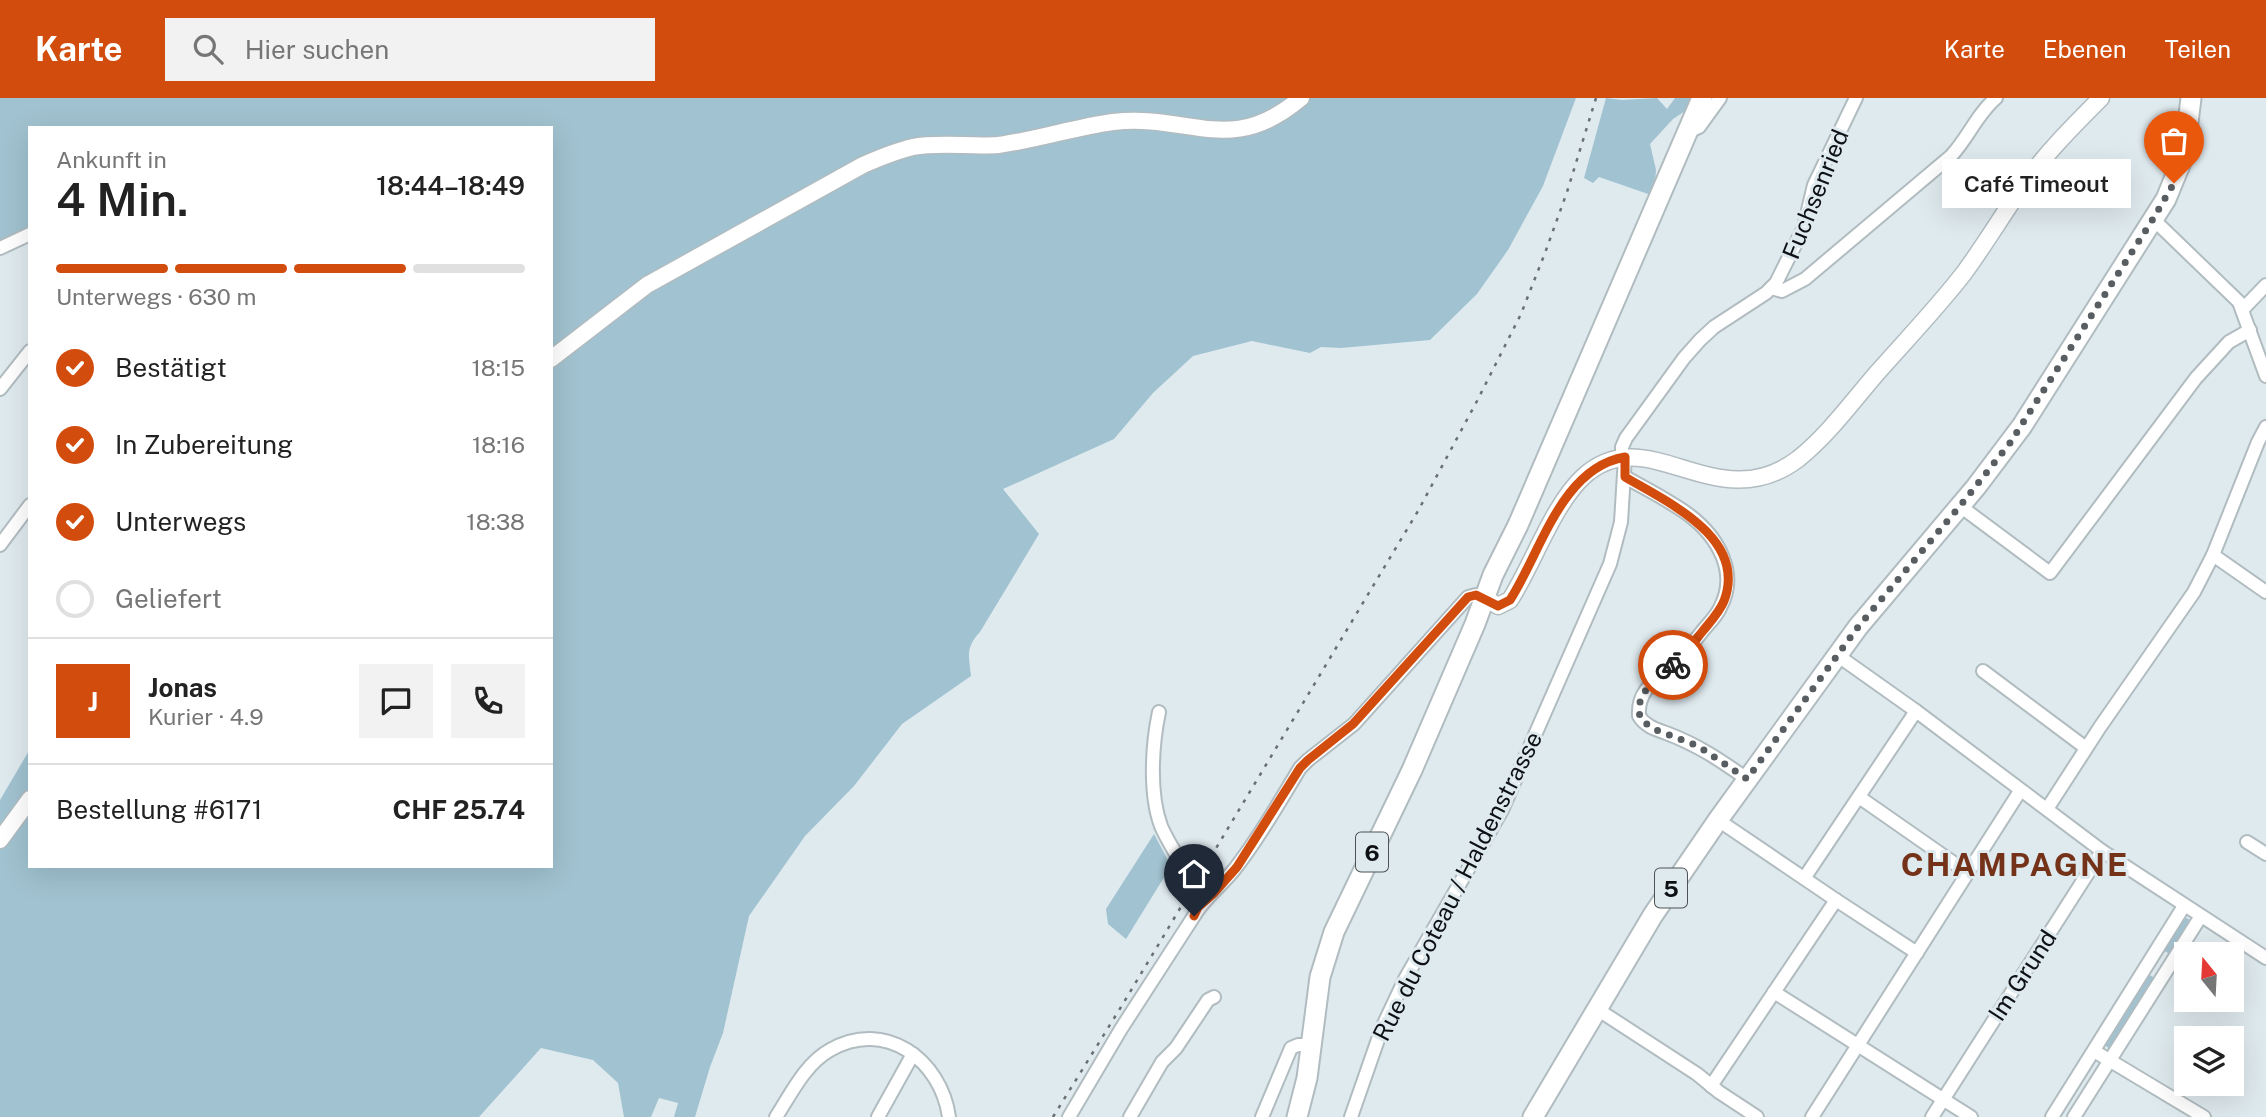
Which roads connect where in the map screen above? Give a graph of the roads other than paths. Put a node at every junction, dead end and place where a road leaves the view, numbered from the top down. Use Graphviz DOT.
graph roads {
  1 [pos="1301,98"];
  2 [pos="1702,98"];
  3 [pos="1720,98"];
  4 [pos="1856,98"];
  5 [pos="1996,98"];
  6 [pos="2101,98"];
  7 [pos="2190,98"];
  8 [pos="1687,132"];
  9 [pos="2153,219"];
  10 [pos="28,235"];
  11 [pos="0,248"];
  12 [pos="2266,285"];
  13 [pos="1771,288"];
  14 [pos="2243,309"];
  15 [pos="2250,330"];
  16 [pos="28,354"];
  17 [pos="553,357"];
  18 [pos="2266,376"];
  19 [pos="0,389"];
  20 [pos="2266,427"];
  21 [pos="1623,458"];
  22 [pos="1625,477"];
  23 [pos="1960,506"];
  24 [pos="28,508"];
  25 [pos="0,545"];
  26 [pos="2213,555"];
  27 [pos="2266,592"];
  28 [pos="1485,598"];
  29 [pos="1837,655"];
  30 [pos="1983,671"];
  31 [pos="1916,711"];
  32 [pos="1159,712"];
  33 [pos="2086,748"];
  34 [pos="1747,779"];
  35 [pos="2020,791"];
  36 [pos="1859,797"];
  37 [pos="28,802"];
  38 [pos="2047,809"];
  39 [pos="1718,820"];
  40 [pos="0,840"];
  41 [pos="2248,842"];
  42 [pos="2102,851"];
  43 [pos="2266,854"];
  44 [pos="1968,873"];
  45 [pos="1805,877"];
  46 [pos="1836,900"];
  47 [pos="1196,901"];
  48 [pos="2184,906"];
  49 [pos="2201,916"];
  50 [pos="1917,953"];
  51 [pos="2266,957"];
  52 [pos="1774,992"];
  53 [pos="1213,997"];
  54 [pos="1597,1009"];
  55 [pos="1311,1045"];
  56 [pos="1857,1046"];
  57 [pos="2094,1051"];
  58 [pos="913,1054"];
  59 [pos="2110,1061"];
  60 [pos="1711,1086"];
  61 [pos="1943,1100"];
  62 [pos="776,1117"];
  63 [pos="878,1117"];
  64 [pos="949,1117"];
  65 [pos="1069,1117"];
  66 [pos="1130,1117"];
  67 [pos="1262,1117"];
  68 [pos="1297,1117"];
  69 [pos="1352,1117"];
  70 [pos="1533,1117"];
  71 [pos="1757,1117"];
  72 [pos="1812,1117"];
  73 [pos="1932,1117"];
  74 [pos="1971,1117"];
  75 [pos="2052,1117"];
  76 [pos="2074,1117"];
  77 [pos="2204,1117"];
  1 -- 17 [label="street"];
  2 -- 8 [label="main road, 6"];
  3 -- 8 [label="street"];
  4 -- 13 [label="street, Fuchsenried"];
  5 -- 13 [label="street"];
  6 -- 21 [label="street"];
  7 -- 9 [label="main road, 5"];
  8 -- 28 [label="main road, 6"];
  9 -- 14 [label="street"];
  9 -- 23 [label="main road, 5"];
  10 -- 11 [label="street"];
  12 -- 14 [label="street"];
  13 -- 21 [label="street"];
  14 -- 15 [label="street"];
  15 -- 18 [label="street"];
  15 -- 23 [label="street"];
  16 -- 19 [label="street"];
  20 -- 26 [label="street"];
  21 -- 22 [label="street, Rue du Coteau / Haldenstrasse"];
  21 -- 28 [label="street"];
  22 -- 34 [label="street"];
  22 -- 69 [label="street, Rue du Coteau / Haldenstrasse"];
  23 -- 29 [label="main road, 5"];
  24 -- 25 [label="street"];
  26 -- 27 [label="street"];
  26 -- 33 [label="street"];
  28 -- 47 [label="street"];
  28 -- 55 [label="main road, 6"];
  29 -- 31 [label="street"];
  29 -- 34 [label="main road, 5"];
  30 -- 33 [label="street"];
  31 -- 35 [label="street"];
  31 -- 36 [label="street"];
  32 -- 47 [label="street, bridge"];
  33 -- 38 [label="street"];
  34 -- 39 [label="main road, 5"];
  35 -- 38 [label="street"];
  35 -- 44 [label="street"];
  36 -- 44 [label="street"];
  36 -- 45 [label="street"];
  37 -- 40 [label="street"];
  38 -- 42 [label="street"];
  39 -- 45 [label="street"];
  39 -- 54 [label="main road, 5"];
  41 -- 43 [label="street"];
  42 -- 48 [label="street"];
  42 -- 61 [label="street, Im Grund"];
  44 -- 50 [label="street"];
  45 -- 46 [label="street"];
  46 -- 50 [label="street"];
  46 -- 52 [label="street"];
  47 -- 65 [label="street"];
  48 -- 49 [label="street"];
  48 -- 57 [label="street"];
  49 -- 51 [label="street"];
  49 -- 59 [label="street"];
  50 -- 56 [label="street"];
  52 -- 56 [label="street"];
  52 -- 60 [label="street"];
  53 -- 66 [label="street"];
  54 -- 60 [label="street"];
  54 -- 70 [label="main road, 5"];
  55 -- 67 [label="street"];
  55 -- 68 [label="main road, 6"];
  56 -- 61 [label="street"];
  56 -- 72 [label="street"];
  57 -- 59 [label="street"];
  57 -- 75 [label="street"];
  58 -- 62 [label="street"];
  58 -- 63 [label="street"];
  58 -- 64 [label="street"];
  59 -- 76 [label="street"];
  59 -- 77 [label="street"];
  60 -- 71 [label="street"];
  61 -- 73 [label="street, Im Grund"];
  61 -- 74 [label="street"];
}
